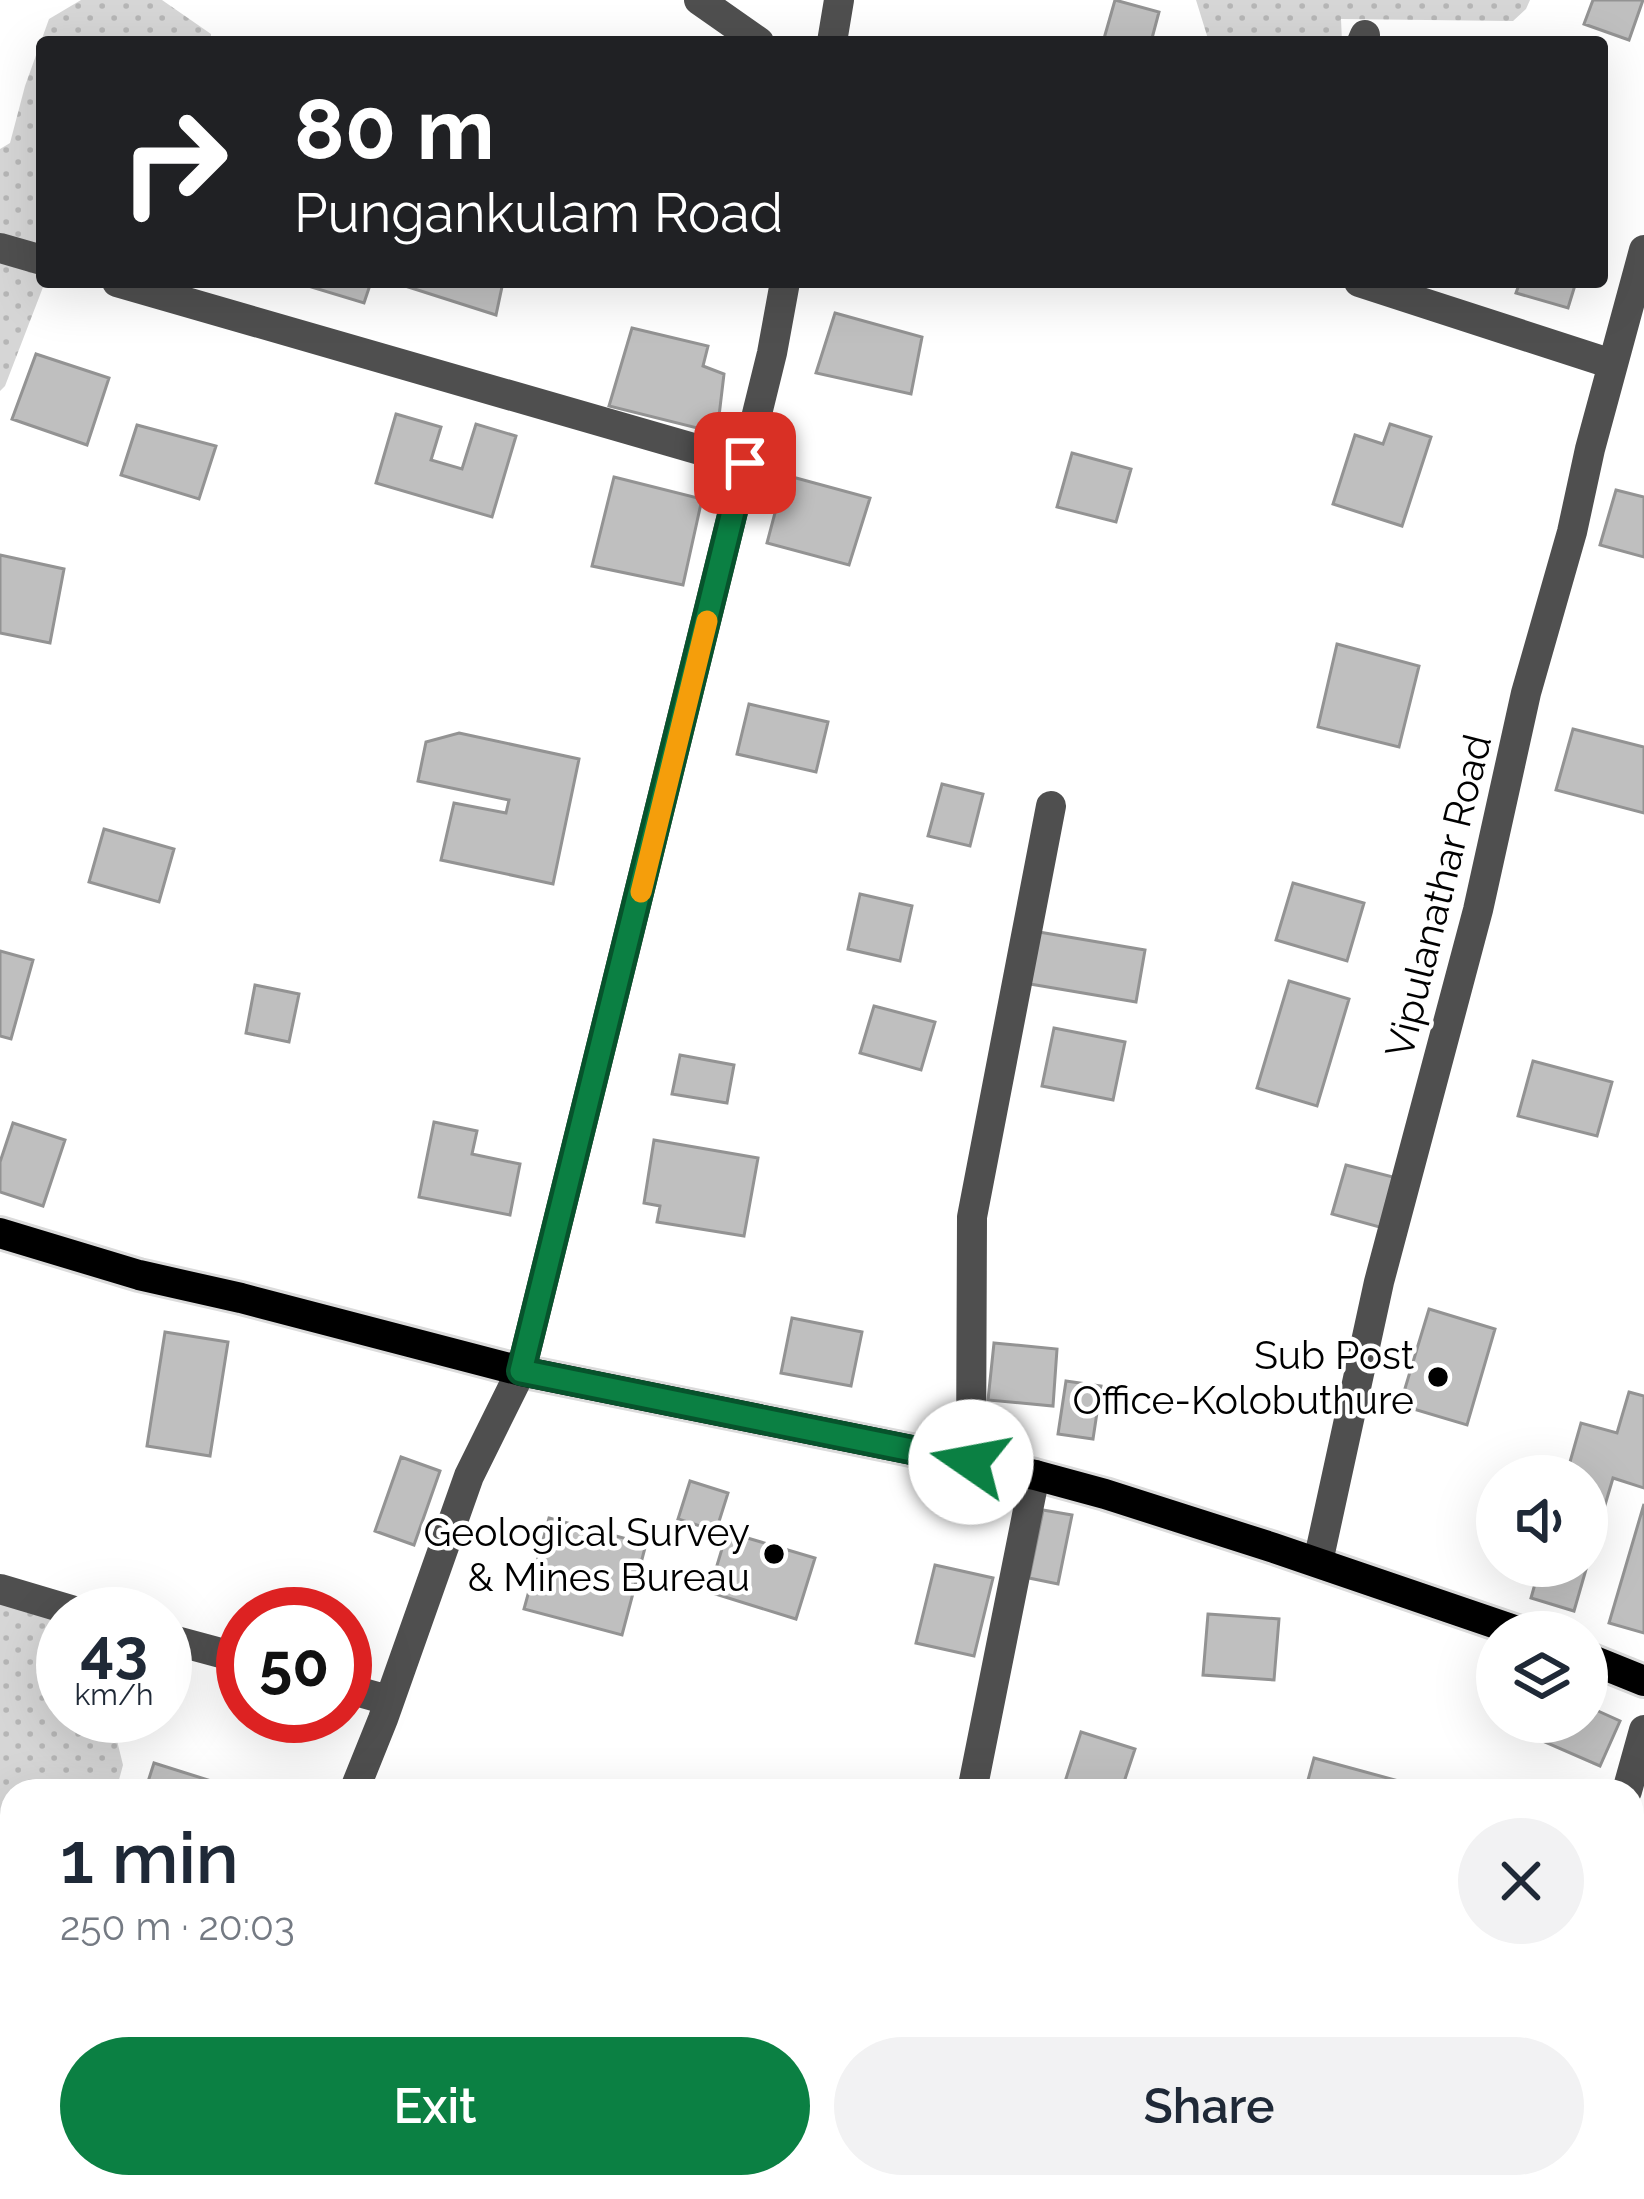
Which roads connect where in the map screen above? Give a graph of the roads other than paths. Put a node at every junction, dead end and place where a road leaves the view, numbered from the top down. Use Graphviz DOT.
graph roads {
  1 [pos="699,0"];
  2 [pos="839,0"];
  3 [pos="750,36"];
  4 [pos="833,36"];
  5 [pos="0,248"];
  6 [pos="1644,250"];
  7 [pos="36,258"];
  8 [pos="138,288"];
  9 [pos="784,288"];
  10 [pos="1378,288"];
  11 [pos="1612,364"];
  12 [pos="745,463"];
  13 [pos="1051,806"];
  14 [pos="0,1233"];
  15 [pos="521,1371"];
  16 [pos="971,1462"];
  17 [pos="1035,1475"];
  18 [pos="1318,1562"];
  19 [pos="0,1589"];
  20 [pos="36,1600"];
  21 [pos="1476,1617"];
  22 [pos="1608,1666"];
  23 [pos="1644,1681"];
  24 [pos="372,1696"];
  25 [pos="388,1700"];
  26 [pos="1644,1730"];
  27 [pos="358,1779"];
  28 [pos="974,1779"];
  29 [pos="1630,1779"];
  1 -- 3 [label="street"];
  2 -- 4 [label="street"];
  5 -- 7 [label="street"];
  6 -- 11 [label="street, Vipulanathar Road"];
  8 -- 12 [label="street"];
  9 -- 12 [label="street"];
  10 -- 11 [label="street"];
  11 -- 18 [label="street, Vipulanathar Road"];
  12 -- 15 [label="street"];
  13 -- 16 [label="street"];
  14 -- 15 [label="main road"];
  15 -- 16 [label="main road"];
  15 -- 25 [label="street"];
  16 -- 17 [label="main road"];
  17 -- 18 [label="main road"];
  17 -- 28 [label="street"];
  18 -- 21 [label="main road"];
  19 -- 20 [label="street"];
  22 -- 23 [label="main road"];
  24 -- 25 [label="street"];
  25 -- 27 [label="street"];
  26 -- 29 [label="street"];
}
